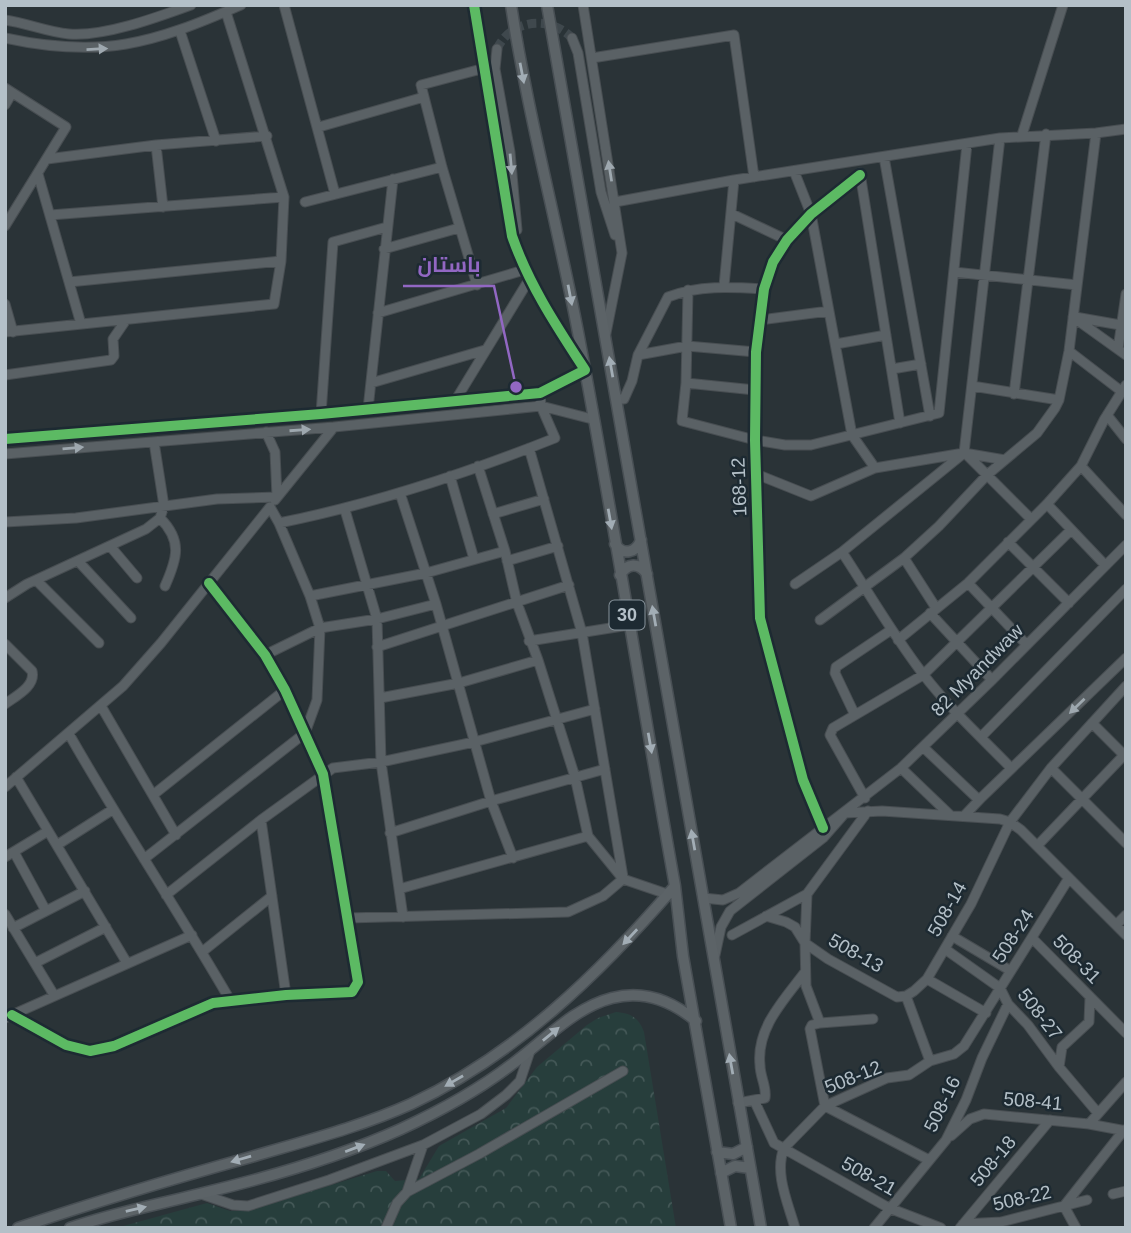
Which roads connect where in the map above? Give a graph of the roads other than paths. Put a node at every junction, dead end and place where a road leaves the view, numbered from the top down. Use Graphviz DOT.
graph roads {
  1 [pos="191,5"];
  2 [pos="241,5"];
  3 [pos="284,5"];
  4 [pos="474,5"];
  5 [pos="511,5"];
  6 [pos="547,5"];
  7 [pos="583,5"];
  8 [pos="1063,5"];
  9 [pos="226,12"];
  10 [pos="5,20"];
  11 [pos="180,31"];
  12 [pos="60,32"];
  13 [pos="572,37"];
  14 [pos="5,38"];
  15 [pos="58,48"];
  16 [pos="497,49"];
  17 [pos="592,58"];
  18 [pos="485,68"];
  19 [pos="9,90"];
  20 [pos="424,97"];
  21 [pos="5,105"];
  22 [pos="318,127"];
  23 [pos="1126,129"];
  24 [pos="1096,133"];
  25 [pos="1046,134"];
  26 [pos="1023,135"];
  27 [pos="267,136"];
  28 [pos="1000,138"];
  29 [pos="216,141"];
  30 [pos="967,144"];
  31 [pos="156,145"];
  32 [pos="884,157"];
  33 [pos="47,159"];
  34 [pos="858,162"];
  35 [pos="442,167"];
  36 [pos="794,171"];
  37 [pos="38,174"];
  38 [pos="860,175"];
  39 [pos="754,177"];
  40 [pos="393,179"];
  41 [pos="734,180"];
  42 [pos="335,194"];
  43 [pos="284,197"];
  44 [pos="305,202"];
  45 [pos="615,202"];
  46 [pos="163,206"];
  47 [pos="732,214"];
  48 [pos="811,214"];
  49 [pos="50,215"];
  50 [pos="5,226"];
  51 [pos="387,227"];
  52 [pos="459,228"];
  53 [pos="787,240"];
  54 [pos="384,249"];
  55 [pos="622,253"];
  56 [pos="519,255"];
  57 [pos="281,261"];
  58 [pos="954,272"];
  59 [pos="527,274"];
  60 [pos="985,276"];
  61 [pos="1028,280"];
  62 [pos="69,282"];
  63 [pos="477,285"];
  64 [pos="1076,285"];
  65 [pos="724,286"];
  66 [pos="764,289"];
  67 [pos="688,290"];
  68 [pos="1126,294"];
  69 [pos="5,304"];
  70 [pos="830,311"];
  71 [pos="378,313"];
  72 [pos="1073,317"];
  73 [pos="127,320"];
  74 [pos="760,320"];
  75 [pos="81,324"];
  76 [pos="1124,326"];
  77 [pos="9,332"];
  78 [pos="605,335"];
  79 [pos="887,335"];
  80 [pos="1126,338"];
  81 [pos="836,344"];
  82 [pos="687,346"];
  83 [pos="485,350"];
  84 [pos="1069,351"];
  85 [pos="756,352"];
  86 [pos="1122,352"];
  87 [pos="638,355"];
  88 [pos="920,363"];
  89 [pos="892,369"];
  90 [pos="585,370"];
  91 [pos="5,375"];
  92 [pos="371,383"];
  93 [pos="686,383"];
  94 [pos="972,386"];
  95 [pos="1123,388"];
  96 [pos="755,390"];
  97 [pos="540,393"];
  98 [pos="1014,394"];
  99 [pos="617,399"];
  100 [pos="1059,400"];
  101 [pos="455,401"];
  102 [pos="541,406"];
  103 [pos="368,410"];
  104 [pos="321,414"];
  105 [pos="930,415"];
  106 [pos="1107,415"];
  107 [pos="592,419"];
  108 [pos="900,423"];
  109 [pos="334,427"];
  110 [pos="266,432"];
  111 [pos="852,435"];
  112 [pos="42,436"];
  113 [pos="5,439"];
  114 [pos="1126,439"];
  115 [pos="755,440"];
  116 [pos="154,442"];
  117 [pos="529,448"];
  118 [pos="44,451"];
  119 [pos="964,453"];
  120 [pos="5,454"];
  121 [pos="1005,460"];
  122 [pos="478,466"];
  123 [pos="1081,466"];
  124 [pos="875,468"];
  125 [pos="756,474"];
  126 [pos="987,475"];
  127 [pos="450,476"];
  128 [pos="400,493"];
  129 [pos="277,497"];
  130 [pos="544,499"];
  131 [pos="1046,504"];
  132 [pos="164,506"];
  133 [pos="270,507"];
  134 [pos="345,510"];
  135 [pos="494,514"];
  136 [pos="1126,515"];
  137 [pos="160,518"];
  138 [pos="1031,519"];
  139 [pos="5,522"];
  140 [pos="279,523"];
  141 [pos="1071,530"];
  142 [pos="641,539"];
  143 [pos="1008,542"];
  144 [pos="615,544"];
  145 [pos="558,546"];
  146 [pos="110,547"];
  147 [pos="1125,548"];
  148 [pos="842,552"];
  149 [pos="506,556"];
  150 [pos="904,558"];
  151 [pos="474,559"];
  152 [pos="78,561"];
  153 [pos="1105,565"];
  154 [pos="1033,567"];
  155 [pos="426,573"];
  156 [pos="647,574"];
  157 [pos="620,575"];
  158 [pos="137,578"];
  159 [pos="36,580"];
  160 [pos="209,583"];
  161 [pos="968,583"];
  162 [pos="795,584"];
  163 [pos="367,585"];
  164 [pos="569,585"];
  165 [pos="165,586"];
  166 [pos="865,587"];
  167 [pos="1126,589"];
  168 [pos="310,596"];
  169 [pos="5,598"];
  170 [pos="516,603"];
  171 [pos="1069,603"];
  172 [pos="436,604"];
  173 [pos="991,608"];
  174 [pos="933,610"];
  175 [pos="131,618"];
  176 [pos="377,619"];
  177 [pos="820,620"];
  178 [pos="442,624"];
  179 [pos="629,625"];
  180 [pos="320,628"];
  181 [pos="891,630"];
  182 [pos="582,633"];
  183 [pos="898,639"];
  184 [pos="529,640"];
  185 [pos="957,642"];
  186 [pos="99,643"];
  187 [pos="5,644"];
  188 [pos="1027,645"];
  189 [pos="377,647"];
  190 [pos="265,655"];
  191 [pos="1126,658"];
  192 [pos="538,660"];
  193 [pos="923,675"];
  194 [pos="992,680"];
  195 [pos="459,683"];
  196 [pos="1126,686"];
  197 [pos="285,690"];
  198 [pos="380,698"];
  199 [pos="5,704"];
  200 [pos="101,706"];
  201 [pos="595,709"];
  202 [pos="855,713"];
  203 [pos="957,715"];
  204 [pos="557,718"];
  205 [pos="1092,723"];
  206 [pos="305,733"];
  207 [pos="69,734"];
  208 [pos="981,737"];
  209 [pos="474,742"];
  210 [pos="923,747"];
  211 [pos="1125,755"];
  212 [pos="381,762"];
  213 [pos="901,768"];
  214 [pos="1011,768"];
  215 [pos="1051,768"];
  216 [pos="605,769"];
  217 [pos="323,774"];
  218 [pos="16,777"];
  219 [pos="575,777"];
  220 [pos="5,787"];
  221 [pos="153,795"];
  222 [pos="864,798"];
  223 [pos="1081,798"];
  224 [pos="979,800"];
  225 [pos="491,801"];
  226 [pos="112,810"];
  227 [pos="868,811"];
  228 [pos="845,813"];
  229 [pos="951,815"];
  230 [pos="964,816"];
  231 [pos="261,820"];
  232 [pos="1010,822"];
  233 [pos="823,828"];
  234 [pos="48,831"];
  235 [pos="390,833"];
  236 [pos="176,835"];
  237 [pos="588,836"];
  238 [pos="1126,843"];
  239 [pos="57,845"];
  240 [pos="1037,846"];
  241 [pos="9,855"];
  242 [pos="513,858"];
  243 [pos="144,859"];
  244 [pos="1069,878"];
  245 [pos="623,879"];
  246 [pos="399,889"];
  247 [pos="671,890"];
  248 [pos="85,891"];
  249 [pos="807,894"];
  250 [pos="166,895"];
  251 [pos="272,896"];
  252 [pos="703,898"];
  253 [pos="46,911"];
  254 [pos="5,914"];
  255 [pos="1126,915"];
  256 [pos="403,916"];
  257 [pos="766,916"];
  258 [pos="348,918"];
  259 [pos="1115,925"];
  260 [pos="106,927"];
  261 [pos="13,928"];
  262 [pos="192,935"];
  263 [pos="732,935"];
  264 [pos="1126,935"];
  265 [pos="952,936"];
  266 [pos="1033,939"];
  267 [pos="805,943"];
  268 [pos="945,949"];
  269 [pos="202,951"];
  270 [pos="35,963"];
  271 [pos="127,963"];
  272 [pos="713,963"];
  273 [pos="1011,971"];
  274 [pos="805,972"];
  275 [pos="927,979"];
  276 [pos="1000,988"];
  277 [pos="54,995"];
  278 [pos="286,995"];
  279 [pos="901,996"];
  280 [pos="1090,997"];
  281 [pos="230,1000"];
  282 [pos="1008,1004"];
  283 [pos="986,1013"];
  284 [pos="8,1016"];
  285 [pos="873,1019"];
  286 [pos="696,1021"];
  287 [pos="820,1023"];
  288 [pos="1126,1033"];
  289 [pos="530,1051"];
  290 [pos="930,1061"];
  291 [pos="1059,1067"];
  292 [pos="623,1071"];
  293 [pos="1126,1082"];
  294 [pos="754,1100"];
  295 [pos="738,1103"];
  296 [pos="825,1106"];
  297 [pos="1097,1112"];
  298 [pos="1050,1120"];
  299 [pos="1089,1124"];
  300 [pos="1125,1131"];
  301 [pos="946,1140"];
  302 [pos="423,1145"];
  303 [pos="747,1147"];
  304 [pos="784,1148"];
  305 [pos="718,1152"];
  306 [pos="929,1160"];
  307 [pos="750,1168"];
  308 [pos="721,1173"];
  309 [pos="1126,1191"];
  310 [pos="407,1192"];
  311 [pos="201,1194"];
  312 [pos="1113,1194"];
  313 [pos="1087,1200"];
  314 [pos="1064,1206"];
  315 [pos="889,1208"];
  316 [pos="35,1225"];
  317 [pos="997,1225"];
  318 [pos="962,1226"];
  319 [pos="18,1228"];
  320 [pos="71,1228"];
  321 [pos="386,1228"];
  322 [pos="731,1228"];
  323 [pos="761,1228"];
  324 [pos="795,1228"];
  325 [pos="874,1228"];
  326 [pos="941,1228"];
  327 [pos="1076,1228"];
  1 -- 12 [label="street"];
  2 -- 9 [label="street"];
  3 -- 22 [label="street"];
  4 -- 18 [label="street"];
  5 -- 90 [label="main road, 30, one-way"];
  6 -- 78 [label="main road, 30"];
  7 -- 17 [label="street"];
  8 -- 26 [label="street"];
  9 -- 11 [label="street"];
  9 -- 27 [label="street"];
  10 -- 12 [label="street"];
  15 -- 11 [label="street, one-way"];
  11 -- 29 [label="street"];
  12 -- 15 [label="street"];
  13 -- 55 [label="street"];
  14 -- 15 [label="street"];
  16 -- 56 [label="street, one-way"];
  17 -- 39 [label="street"];
  45 -- 17 [label="street, one-way"];
  18 -- 20 [label="street"];
  18 -- 56 [label="street"];
  19 -- 21 [label="street"];
  19 -- 33 [label="street"];
  20 -- 22 [label="street"];
  20 -- 35 [label="street"];
  22 -- 42 [label="street"];
  23 -- 24 [label="street"];
  24 -- 25 [label="street"];
  24 -- 64 [label="street"];
  25 -- 26 [label="street"];
  25 -- 61 [label="street"];
  26 -- 28 [label="street"];
  27 -- 29 [label="street"];
  27 -- 43 [label="street"];
  28 -- 30 [label="street"];
  28 -- 60 [label="street"];
  29 -- 31 [label="street"];
  30 -- 32 [label="street"];
  30 -- 58 [label="street"];
  31 -- 33 [label="street"];
  31 -- 46 [label="street"];
  32 -- 34 [label="street"];
  32 -- 88 [label="street"];
  33 -- 37 [label="street"];
  34 -- 36 [label="street"];
  34 -- 38 [label="street"];
  35 -- 40 [label="street"];
  35 -- 52 [label="street"];
  36 -- 39 [label="street"];
  36 -- 48 [label="street"];
  37 -- 49 [label="street"];
  37 -- 50 [label="street"];
  38 -- 48 [label="street, 168-12"];
  38 -- 79 [label="street"];
  39 -- 41 [label="street"];
  40 -- 42 [label="street"];
  40 -- 51 [label="street"];
  41 -- 45 [label="street"];
  41 -- 47 [label="street"];
  42 -- 44 [label="street"];
  43 -- 46 [label="street"];
  43 -- 57 [label="street"];
  45 -- 55 [label="street"];
  46 -- 49 [label="street"];
  47 -- 53 [label="street"];
  47 -- 65 [label="street"];
  48 -- 53 [label="street, 168-12"];
  48 -- 70 [label="street"];
  49 -- 62 [label="street"];
  51 -- 54 [label="street"];
  51 -- 104 [label="street"];
  52 -- 54 [label="street"];
  52 -- 63 [label="street"];
  53 -- 66 [label="street, 168-12"];
  54 -- 71 [label="street"];
  55 -- 78 [label="street"];
  56 -- 59 [label="street"];
  57 -- 62 [label="street"];
  57 -- 73 [label="street"];
  58 -- 60 [label="street"];
  58 -- 105 [label="street"];
  59 -- 63 [label="street"];
  59 -- 83 [label="street"];
  59 -- 90 [label="street"];
  60 -- 61 [label="street"];
  60 -- 94 [label="street"];
  61 -- 64 [label="street"];
  61 -- 98 [label="street"];
  62 -- 75 [label="street"];
  63 -- 71 [label="street"];
  64 -- 72 [label="street"];
  65 -- 66 [label="street"];
  65 -- 67 [label="street"];
  66 -- 74 [label="street, 168-12"];
  67 -- 82 [label="street"];
  67 -- 87 [label="street"];
  68 -- 76 [label="street"];
  69 -- 77 [label="street"];
  70 -- 74 [label="street"];
  70 -- 81 [label="street"];
  71 -- 92 [label="street"];
  72 -- 76 [label="street"];
  72 -- 84 [label="street"];
  72 -- 86 [label="street"];
  73 -- 75 [label="street"];
  73 -- 91 [label="street"];
  74 -- 85 [label="street, 168-12"];
  75 -- 77 [label="street"];
  76 -- 86 [label="street"];
  99 -- 78 [label="main road, 30, one-way"];
  79 -- 81 [label="street"];
  79 -- 89 [label="street"];
  80 -- 86 [label="street"];
  81 -- 111 [label="street"];
  82 -- 85 [label="street"];
  82 -- 87 [label="street"];
  82 -- 93 [label="street"];
  83 -- 92 [label="street"];
  83 -- 101 [label="street"];
  84 -- 95 [label="street"];
  84 -- 100 [label="street"];
  85 -- 96 [label="street, 168-12"];
  87 -- 99 [label="street"];
  88 -- 89 [label="street"];
  88 -- 105 [label="street"];
  89 -- 108 [label="street"];
  90 -- 97 [label="street"];
  90 -- 107 [label="main road, 30"];
  92 -- 103 [label="street"];
  93 -- 96 [label="street"];
  93 -- 115 [label="street"];
  94 -- 98 [label="street"];
  94 -- 119 [label="street"];
  95 -- 106 [label="street"];
  96 -- 115 [label="street, 168-12"];
  97 -- 101 [label="street"];
  97 -- 102 [label="street"];
  98 -- 100 [label="street"];
  99 -- 142 [label="main road, 30"];
  100 -- 121 [label="street"];
  101 -- 103 [label="street"];
  102 -- 107 [label="street"];
  102 -- 109 [label="street"];
  102 -- 117 [label="street"];
  103 -- 104 [label="street"];
  104 -- 112 [label="street"];
  105 -- 108 [label="street"];
  106 -- 114 [label="street"];
  106 -- 123 [label="street"];
  107 -- 144 [label="main road, 30, one-way"];
  108 -- 111 [label="street"];
  110 -- 109 [label="street, one-way"];
  109 -- 129 [label="street"];
  110 -- 116 [label="street"];
  110 -- 129 [label="street"];
  111 -- 115 [label="street"];
  111 -- 124 [label="street"];
  112 -- 113 [label="street"];
  112 -- 118 [label="street"];
  115 -- 125 [label="street, 168-12"];
  118 -- 116 [label="street, one-way"];
  116 -- 132 [label="street"];
  117 -- 122 [label="street"];
  117 -- 130 [label="street"];
  118 -- 120 [label="street"];
  119 -- 121 [label="street"];
  119 -- 124 [label="street"];
  119 -- 126 [label="street"];
  119 -- 148 [label="street"];
  121 -- 126 [label="street"];
  122 -- 127 [label="street"];
  122 -- 135 [label="street"];
  123 -- 131 [label="street"];
  123 -- 136 [label="street"];
  124 -- 125 [label="street"];
  125 -- 233 [label="street, 168-12"];
  126 -- 138 [label="street"];
  126 -- 150 [label="street"];
  127 -- 128 [label="street"];
  127 -- 151 [label="street"];
  128 -- 134 [label="street"];
  128 -- 155 [label="street"];
  129 -- 132 [label="street"];
  129 -- 133 [label="street"];
  130 -- 135 [label="street"];
  130 -- 145 [label="street"];
  131 -- 138 [label="street"];
  131 -- 141 [label="street"];
  132 -- 137 [label="street"];
  132 -- 139 [label="street"];
  133 -- 140 [label="street"];
  133 -- 160 [label="street"];
  134 -- 140 [label="street"];
  134 -- 163 [label="street"];
  135 -- 149 [label="street"];
  137 -- 146 [label="street"];
  137 -- 165 [label="street"];
  138 -- 143 [label="street"];
  140 -- 168 [label="street"];
  141 -- 153 [label="street"];
  141 -- 154 [label="street"];
  142 -- 144 [label="main road"];
  142 -- 156 [label="main road, 30"];
  143 -- 154 [label="street"];
  143 -- 161 [label="street"];
  144 -- 157 [label="main road, 30"];
  145 -- 149 [label="street"];
  145 -- 164 [label="street"];
  146 -- 152 [label="street"];
  146 -- 158 [label="street"];
  147 -- 153 [label="street, 82 Myandwaw"];
  148 -- 162 [label="street"];
  148 -- 166 [label="street"];
  149 -- 151 [label="street"];
  149 -- 170 [label="street"];
  150 -- 166 [label="street"];
  150 -- 174 [label="street"];
  151 -- 155 [label="street"];
  152 -- 159 [label="street"];
  152 -- 175 [label="street"];
  153 -- 171 [label="street, 82 Myandwaw"];
  154 -- 171 [label="street"];
  154 -- 173 [label="street"];
  155 -- 163 [label="street"];
  155 -- 172 [label="street"];
  156 -- 157 [label="main road"];
  252 -- 156 [label="main road, 30, one-way"];
  157 -- 179 [label="main road, 30"];
  159 -- 169 [label="street"];
  159 -- 186 [label="street"];
  160 -- 190 [label="street"];
  160 -- 200 [label="street"];
  161 -- 173 [label="street"];
  161 -- 174 [label="street"];
  163 -- 168 [label="street"];
  163 -- 176 [label="street"];
  164 -- 170 [label="street"];
  164 -- 182 [label="street"];
  166 -- 177 [label="street"];
  166 -- 181 [label="street"];
  167 -- 208 [label="street"];
  168 -- 180 [label="street"];
  170 -- 178 [label="street"];
  170 -- 184 [label="street"];
  171 -- 188 [label="street, 82 Myandwaw"];
  172 -- 176 [label="street"];
  172 -- 178 [label="street"];
  173 -- 185 [label="street"];
  173 -- 188 [label="street"];
  174 -- 183 [label="street"];
  174 -- 185 [label="street"];
  176 -- 180 [label="street"];
  176 -- 189 [label="street"];
  178 -- 189 [label="street"];
  178 -- 195 [label="street"];
  179 -- 182 [label="street"];
  179 -- 247 [label="main road, 30, one-way"];
  180 -- 190 [label="street"];
  180 -- 206 [label="street"];
  181 -- 183 [label="street"];
  181 -- 202 [label="street"];
  182 -- 184 [label="street"];
  182 -- 201 [label="street"];
  183 -- 193 [label="street"];
  184 -- 192 [label="street"];
  185 -- 193 [label="street"];
  185 -- 194 [label="street"];
  187 -- 199 [label="street"];
  188 -- 194 [label="street, 82 Myandwaw"];
  189 -- 198 [label="street"];
  190 -- 197 [label="street"];
  191 -- 214 [label="street, one-way"];
  192 -- 195 [label="street"];
  192 -- 204 [label="street"];
  193 -- 202 [label="street"];
  193 -- 203 [label="street"];
  194 -- 203 [label="street, 82 Myandwaw"];
  195 -- 198 [label="street"];
  195 -- 209 [label="street"];
  196 -- 205 [label="street, 508-14"];
  197 -- 206 [label="street"];
  197 -- 221 [label="street"];
  198 -- 212 [label="street"];
  200 -- 207 [label="street"];
  200 -- 221 [label="street"];
  201 -- 204 [label="street"];
  201 -- 216 [label="street"];
  202 -- 222 [label="street"];
  203 -- 208 [label="street"];
  203 -- 210 [label="street, 82 Myandwaw"];
  204 -- 209 [label="street"];
  204 -- 219 [label="street"];
  205 -- 211 [label="street"];
  205 -- 215 [label="street, 508-14"];
  206 -- 217 [label="street"];
  206 -- 236 [label="street"];
  207 -- 218 [label="street"];
  207 -- 226 [label="street"];
  208 -- 214 [label="street"];
  209 -- 212 [label="street"];
  209 -- 225 [label="street"];
  210 -- 213 [label="street, 82 Myandwaw"];
  210 -- 224 [label="street"];
  211 -- 223 [label="street"];
  212 -- 217 [label="street"];
  212 -- 235 [label="street"];
  213 -- 222 [label="street, 82 Myandwaw"];
  213 -- 229 [label="street"];
  214 -- 224 [label="street"];
  215 -- 223 [label="street"];
  215 -- 232 [label="street, 508-14"];
  216 -- 219 [label="street"];
  216 -- 245 [label="street"];
  217 -- 231 [label="street"];
  217 -- 258 [label="street"];
  218 -- 220 [label="street"];
  218 -- 234 [label="street"];
  219 -- 225 [label="street"];
  219 -- 237 [label="street"];
  221 -- 236 [label="street"];
  222 -- 228 [label="street, 82 Myandwaw"];
  223 -- 238 [label="street"];
  223 -- 240 [label="street"];
  224 -- 230 [label="street"];
  225 -- 235 [label="street"];
  225 -- 242 [label="street"];
  226 -- 239 [label="street"];
  226 -- 243 [label="street"];
  227 -- 228 [label="street"];
  227 -- 229 [label="street"];
  227 -- 249 [label="street"];
  228 -- 233 [label="street"];
  228 -- 272 [label="street"];
  229 -- 230 [label="street"];
  230 -- 232 [label="street"];
  231 -- 250 [label="street"];
  231 -- 251 [label="street"];
  232 -- 240 [label="street"];
  232 -- 265 [label="street, 508-14"];
  233 -- 252 [label="street"];
  234 -- 239 [label="street"];
  234 -- 241 [label="street"];
  235 -- 246 [label="street"];
  236 -- 243 [label="street"];
  237 -- 242 [label="street"];
  237 -- 245 [label="street"];
  239 -- 248 [label="street"];
  240 -- 244 [label="street"];
  241 -- 253 [label="street"];
  242 -- 246 [label="street"];
  243 -- 250 [label="street"];
  244 -- 259 [label="street"];
  244 -- 266 [label="street, 508-24"];
  245 -- 247 [label="street"];
  245 -- 256 [label="street"];
  246 -- 256 [label="street"];
  247 -- 286 [label="main road, 30"];
  247 -- 316 [label="main road, one-way"];
  248 -- 253 [label="street"];
  248 -- 260 [label="street"];
  249 -- 257 [label="street"];
  249 -- 267 [label="street"];
  250 -- 262 [label="street"];
  251 -- 269 [label="street"];
  251 -- 278 [label="street"];
  252 -- 272 [label="main road, 30"];
  253 -- 261 [label="street"];
  254 -- 261 [label="street"];
  255 -- 259 [label="street"];
  256 -- 258 [label="street"];
  257 -- 263 [label="street"];
  257 -- 267 [label="street, 508-13"];
  258 -- 278 [label="street"];
  259 -- 264 [label="street"];
  260 -- 270 [label="street"];
  260 -- 271 [label="street"];
  261 -- 270 [label="street"];
  262 -- 269 [label="street"];
  262 -- 271 [label="street"];
  265 -- 268 [label="street, 508-14"];
  265 -- 273 [label="street"];
  266 -- 273 [label="street, 508-24"];
  266 -- 280 [label="street, 508-31"];
  267 -- 274 [label="street"];
  267 -- 279 [label="street, 508-13"];
  268 -- 275 [label="street, 508-14"];
  268 -- 276 [label="street, 508-27"];
  269 -- 281 [label="street"];
  270 -- 277 [label="street"];
  271 -- 277 [label="street"];
  295 -- 272 [label="main road, 30, one-way"];
  273 -- 276 [label="street, 508-24"];
  274 -- 287 [label="street"];
  274 -- 294 [label="street"];
  275 -- 279 [label="street, 508-14"];
  275 -- 283 [label="street"];
  276 -- 282 [label="street, 508-27"];
  276 -- 283 [label="street, 508-24"];
  277 -- 284 [label="street"];
  278 -- 281 [label="street"];
  279 -- 290 [label="street"];
  280 -- 288 [label="street, 508-31"];
  280 -- 291 [label="street"];
  281 -- 284 [label="street"];
  282 -- 291 [label="street, 508-27"];
  282 -- 301 [label="street, 508-16"];
  283 -- 290 [label="street, 508-24"];
  285 -- 287 [label="street"];
  289 -- 286 [label="main road, one-way"];
  286 -- 305 [label="main road, 30"];
  287 -- 296 [label="street"];
  289 -- 302 [label="street"];
  311 -- 289 [label="main road, one-way"];
  290 -- 296 [label="street, 508-12"];
  291 -- 297 [label="street, 508-27"];
  292 -- 310 [label="street"];
  293 -- 297 [label="street"];
  294 -- 295 [label="street"];
  294 -- 304 [label="street"];
  295 -- 303 [label="main road, 30"];
  296 -- 304 [label="street, 508-12"];
  296 -- 306 [label="street"];
  297 -- 299 [label="street"];
  298 -- 299 [label="street, 508-41"];
  298 -- 301 [label="street, 508-41"];
  298 -- 318 [label="street, 508-18"];
  299 -- 300 [label="street, 508-41"];
  300 -- 314 [label="street"];
  301 -- 306 [label="street, 508-16"];
  302 -- 310 [label="street"];
  302 -- 311 [label="street"];
  303 -- 305 [label="main road"];
  303 -- 307 [label="main road, 30"];
  304 -- 315 [label="street, 508-21"];
  304 -- 324 [label="street"];
  305 -- 308 [label="main road, 30"];
  306 -- 315 [label="street, 508-16"];
  307 -- 308 [label="main road"];
  307 -- 323 [label="main road, 30"];
  308 -- 322 [label="main road, 30"];
  309 -- 312 [label="street"];
  310 -- 321 [label="street"];
  320 -- 311 [label="main road, one-way"];
  313 -- 314 [label="street, 508-22"];
  314 -- 317 [label="street, 508-22"];
  314 -- 327 [label="street"];
  315 -- 325 [label="street, 508-16"];
  315 -- 326 [label="street, 508-21"];
  316 -- 319 [label="main road"];
  317 -- 318 [label="street, 508-22"];
}
